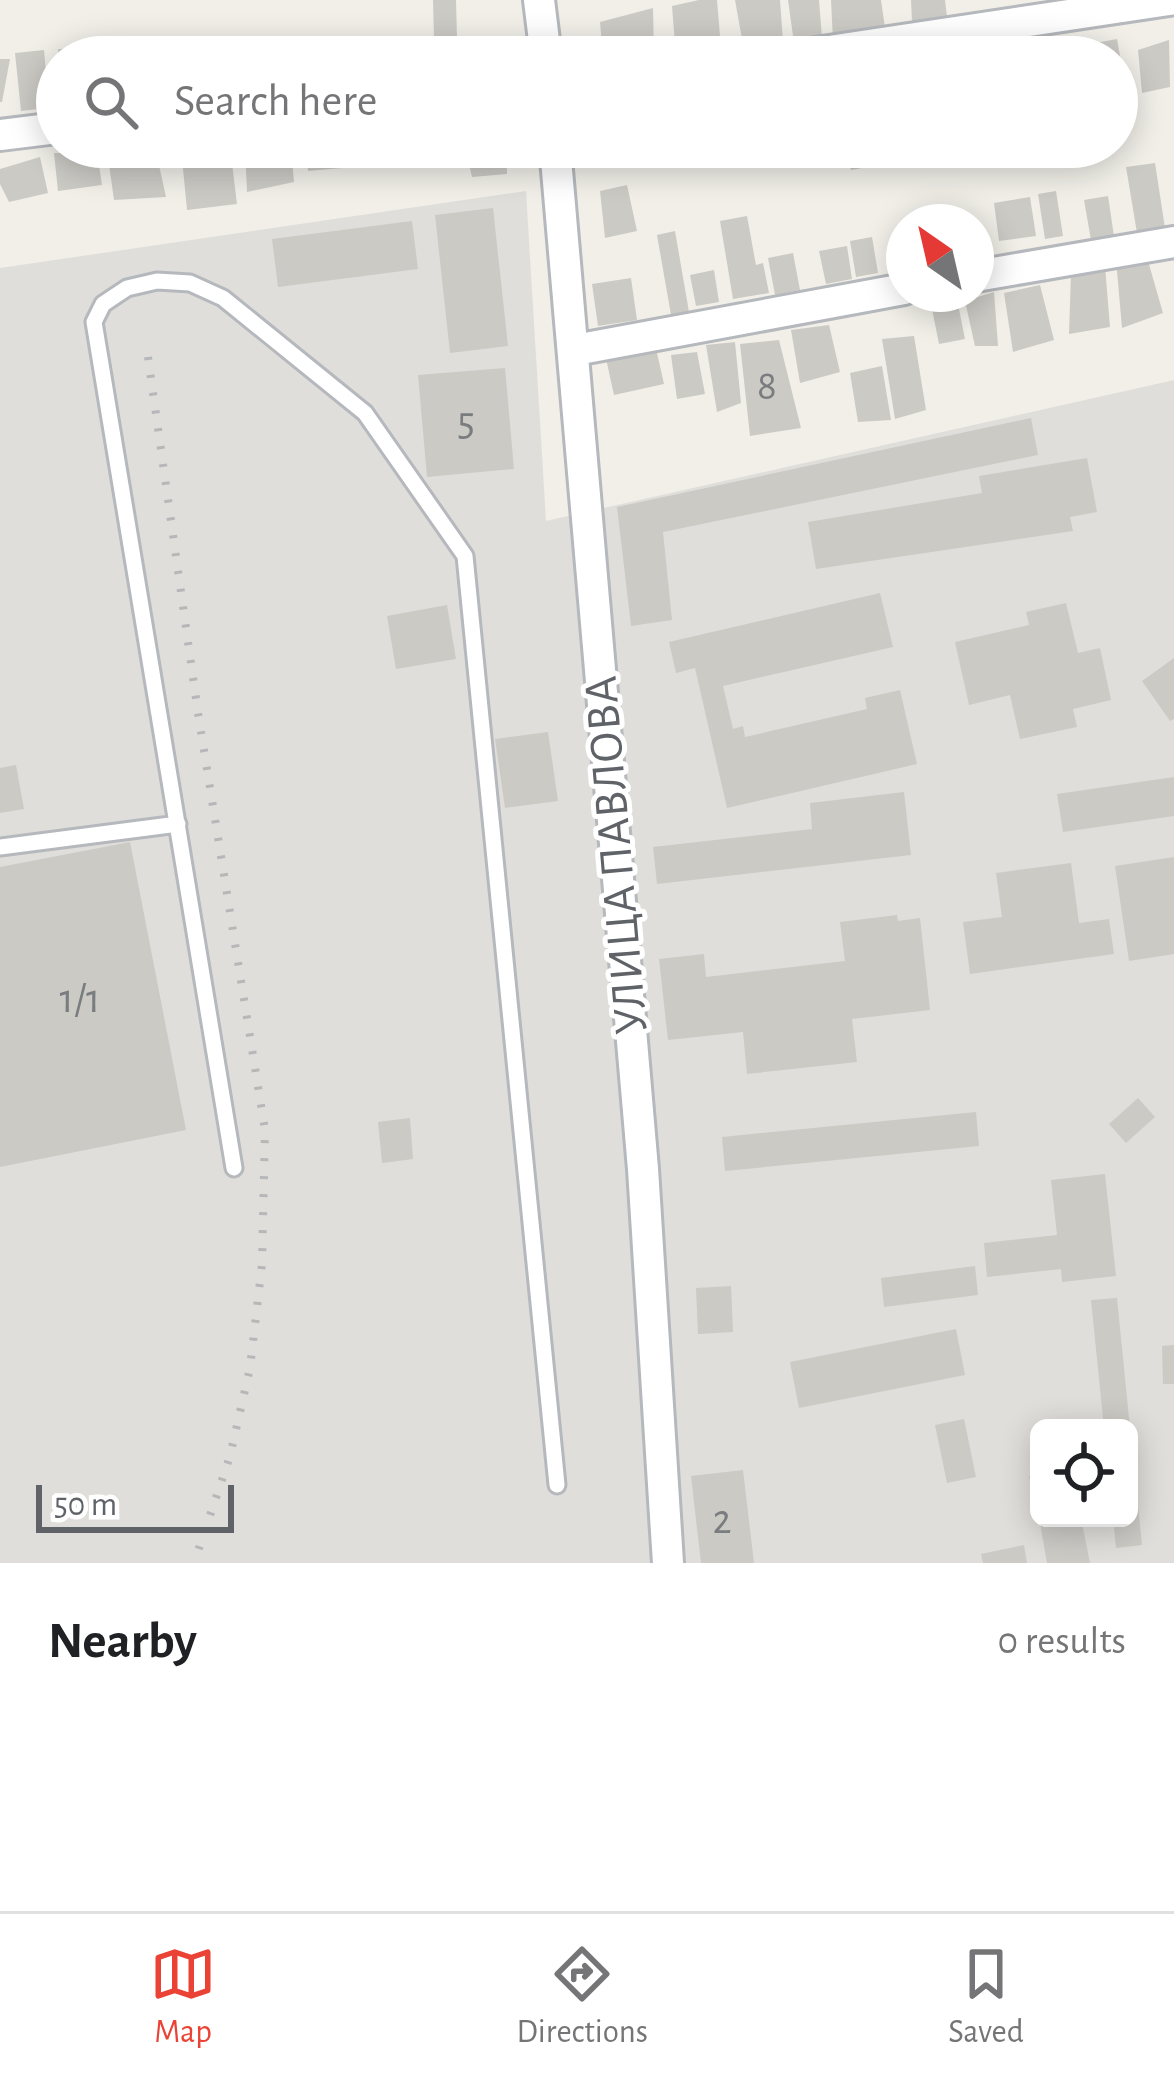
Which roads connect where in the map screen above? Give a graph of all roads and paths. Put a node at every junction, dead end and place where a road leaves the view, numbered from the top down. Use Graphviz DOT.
graph roads {
  1 [pos="539,0"];
  2 [pos="1169,0"];
  3 [pos="543,36"];
  4 [pos="929,36"];
  5 [pos="36,131"];
  6 [pos="0,135"];
  7 [pos="557,168"];
  8 [pos="1174,242"];
  9 [pos="994,273"];
  10 [pos="886,292"];
  11 [pos="575,350"];
  12 [pos="178,824"];
  13 [pos="0,848"];
  14 [pos="234,1168"];
  15 [pos="557,1485"];
  16 [pos="668,1563"];
  1 -- 3 [label="street"];
  2 -- 4 [label="street"];
  5 -- 6 [label="street"];
  7 -- 11 [label="street, УЛИЦА ПАВЛОВА"];
  8 -- 9 [label="street"];
  10 -- 11 [label="street"];
  11 -- 16 [label="street, УЛИЦА ПАВЛОВА"];
  12 -- 13 [label="lane"];
  12 -- 14 [label="lane"];
  12 -- 15 [label="lane"];
}
